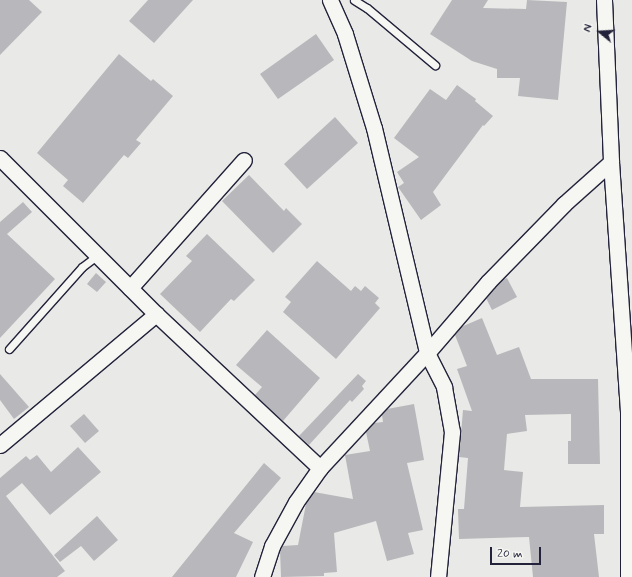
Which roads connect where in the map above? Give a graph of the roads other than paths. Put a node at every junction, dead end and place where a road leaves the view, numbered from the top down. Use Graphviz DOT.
graph roads {
  1 [pos="354,0"];
  2 [pos="604,0"];
  3 [pos="336,3"];
  4 [pos="435,64"];
  5 [pos="0,158"];
  6 [pos="244,160"];
  7 [pos="612,162"];
  8 [pos="98,256"];
  9 [pos="130,288"];
  10 [pos="156,314"];
  11 [pos="9,349"];
  12 [pos="427,353"];
  13 [pos="0,445"];
  14 [pos="320,468"];
  15 [pos="262,577"];
  16 [pos="438,577"];
  17 [pos="628,577"];
  1 -- 4 [label="lane"];
  2 -- 7 [label="street"];
  3 -- 12 [label="street"];
  5 -- 8 [label="street"];
  6 -- 9 [label="street"];
  7 -- 12 [label="street"];
  7 -- 17 [label="street"];
  8 -- 9 [label="street"];
  8 -- 11 [label="lane"];
  9 -- 10 [label="street"];
  10 -- 13 [label="street"];
  10 -- 14 [label="street"];
  12 -- 14 [label="street"];
  12 -- 16 [label="street"];
  14 -- 15 [label="street"];
}
